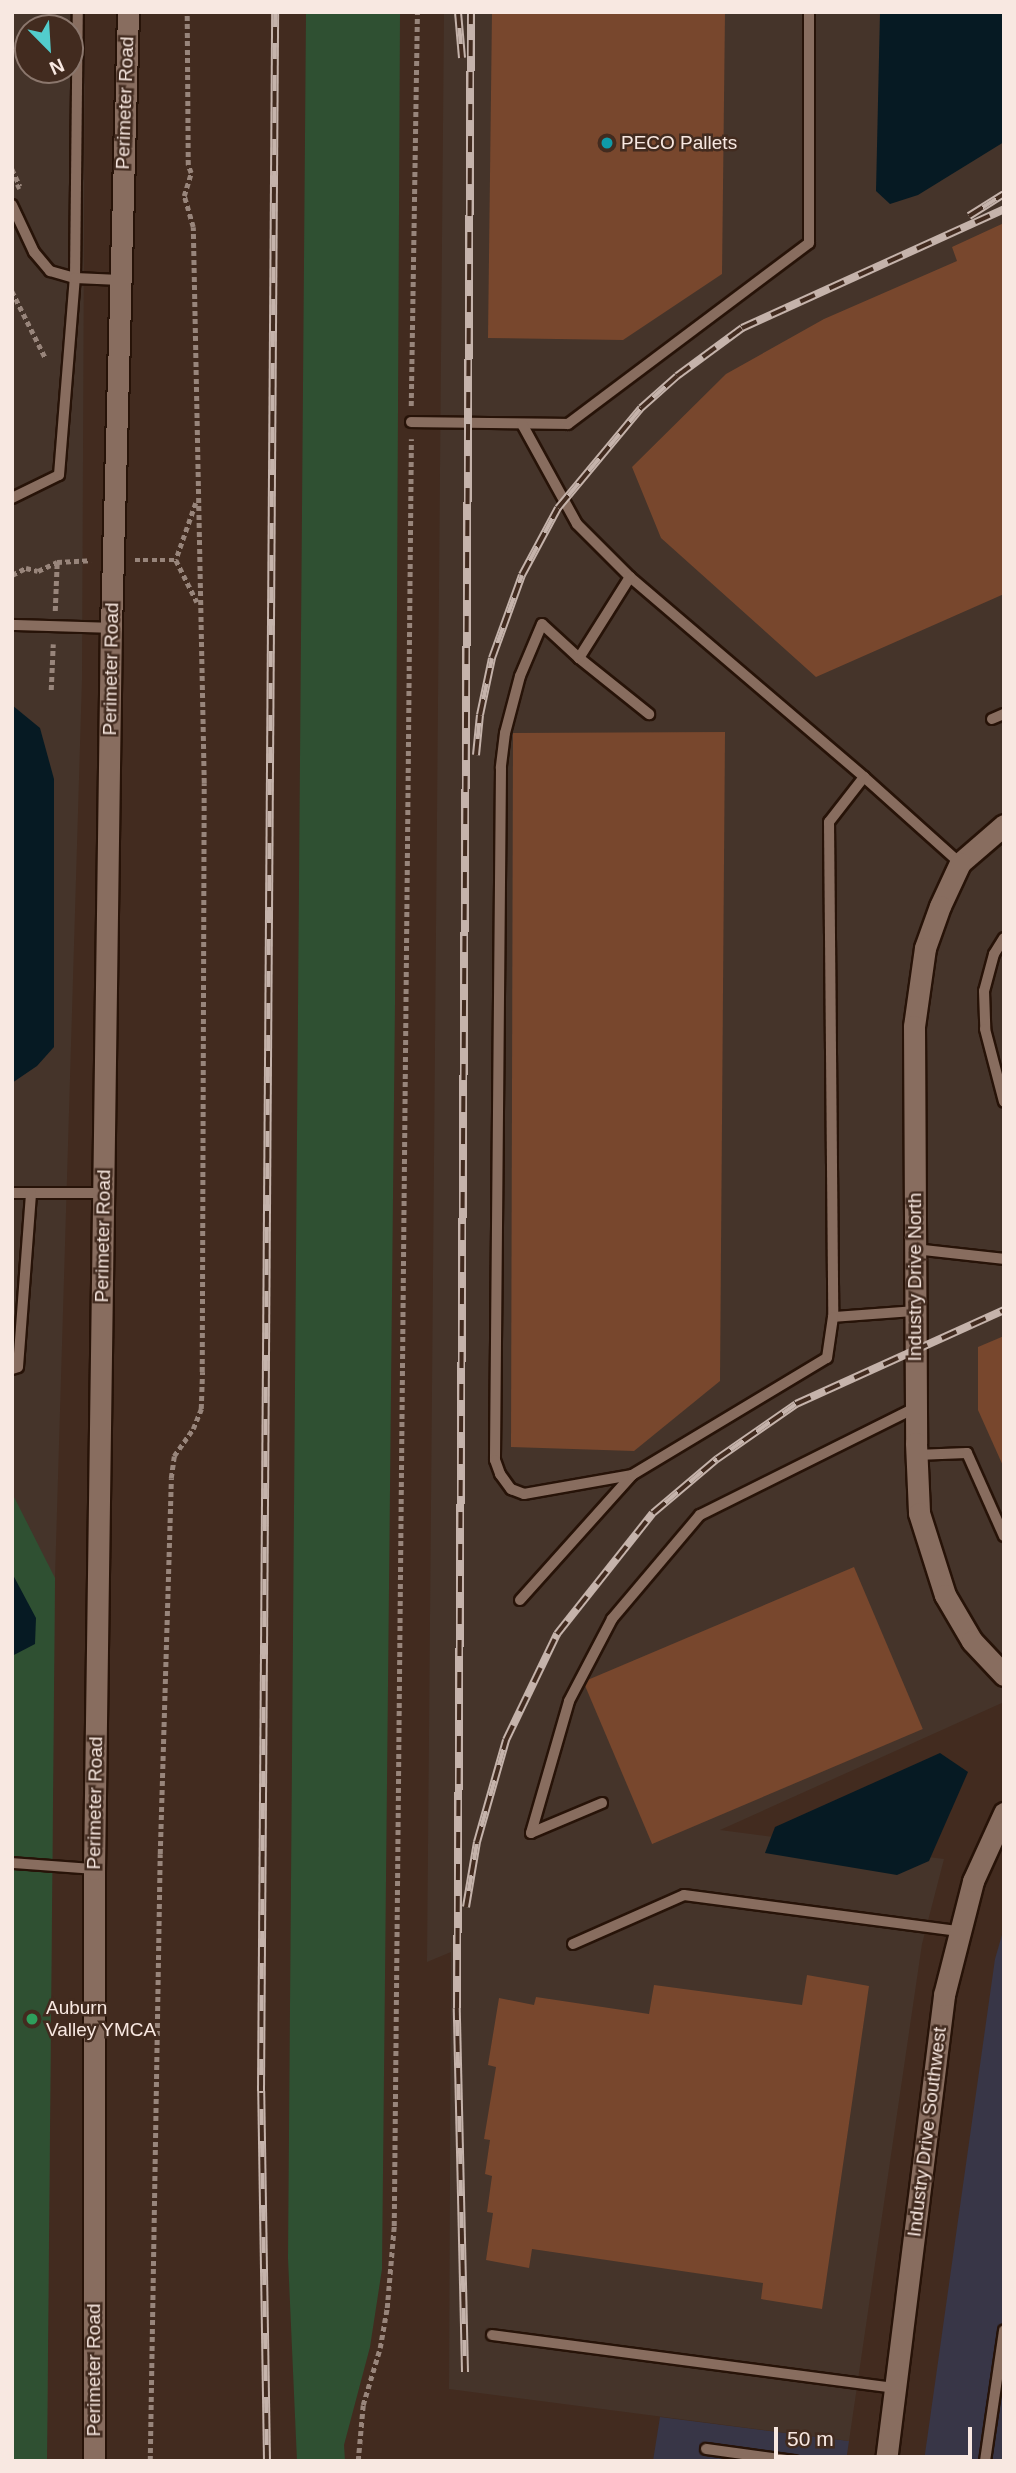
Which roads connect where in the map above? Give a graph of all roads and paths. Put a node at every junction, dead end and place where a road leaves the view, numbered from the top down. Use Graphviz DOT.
graph roads {
  1 [pos="78,12"];
  2 [pos="128,12"];
  3 [pos="187,12"];
  4 [pos="417,12"];
  5 [pos="809,12"];
  6 [pos="12,169"];
  7 [pos="12,190"];
  8 [pos="12,205"];
  9 [pos="75,278"];
  10 [pos="120,280"];
  11 [pos="12,291"];
  12 [pos="46,359"];
  13 [pos="411,422"];
  14 [pos="522,424"];
  15 [pos="12,498"];
  16 [pos="198,499"];
  17 [pos="113,559"];
  18 [pos="176,560"];
  19 [pos="12,575"];
  20 [pos="630,577"];
  21 [pos="199,604"];
  22 [pos="12,625"];
  23 [pos="111,628"];
  24 [pos="579,658"];
  25 [pos="649,714"];
  26 [pos="1004,714"];
  27 [pos="992,719"];
  28 [pos="864,777"];
  29 [pos="1004,825"];
  30 [pos="960,863"];
  31 [pos="1004,938"];
  32 [pos="1004,1102"];
  33 [pos="12,1193"];
  34 [pos="31,1193"];
  35 [pos="103,1193"];
  36 [pos="915,1249"];
  37 [pos="1004,1259"];
  38 [pos="915,1311"];
  39 [pos="833,1317"];
  40 [pos="12,1369"];
  41 [pos="915,1408"];
  42 [pos="916,1455"];
  43 [pos="632,1475"];
  44 [pos="1004,1536"];
  45 [pos="520,1600"];
  46 [pos="1004,1675"];
  47 [pos="602,1803"];
  48 [pos="1004,1813"];
  49 [pos="12,1863"];
  50 [pos="94,1869"];
  51 [pos="959,1931"];
  52 [pos="573,1944"];
  53 [pos="1004,2330"];
  54 [pos="492,2335"];
  55 [pos="1001,2364"];
  56 [pos="895,2388"];
  57 [pos="706,2449"];
  58 [pos="94,2461"];
  59 [pos="150,2461"];
  60 [pos="358,2461"];
  61 [pos="794,2461"];
  62 [pos="886,2461"];
  63 [pos="985,2461"];
  1 -- 9 [label="lane"];
  2 -- 10 [label="street, Perimeter Road"];
  3 -- 16 [label="path"];
  4 -- 13 [label="path"];
  5 -- 14 [label="lane"];
  6 -- 7 [label="path"];
  8 -- 9 [label="lane"];
  9 -- 10 [label="lane"];
  9 -- 15 [label="lane"];
  10 -- 17 [label="street, Perimeter Road"];
  11 -- 12 [label="path"];
  13 -- 14 [label="lane"];
  13 -- 60 [label="path"];
  14 -- 20 [label="lane"];
  16 -- 18 [label="path"];
  16 -- 21 [label="path"];
  17 -- 18 [label="path"];
  17 -- 19 [label="path"];
  17 -- 23 [label="street, Perimeter Road"];
  18 -- 21 [label="path"];
  20 -- 24 [label="lane"];
  20 -- 28 [label="lane"];
  21 -- 59 [label="path"];
  22 -- 23 [label="lane"];
  23 -- 35 [label="street, Perimeter Road"];
  24 -- 25 [label="lane"];
  24 -- 43 [label="lane"];
  26 -- 27 [label="lane"];
  28 -- 30 [label="lane"];
  28 -- 39 [label="lane"];
  29 -- 30 [label="street"];
  30 -- 36 [label="street, Industry Drive North"];
  31 -- 32 [label="lane"];
  33 -- 34 [label="lane"];
  34 -- 35 [label="lane"];
  34 -- 40 [label="lane"];
  35 -- 50 [label="street, Perimeter Road"];
  36 -- 37 [label="lane"];
  36 -- 38 [label="street, Industry Drive North"];
  38 -- 39 [label="lane"];
  38 -- 41 [label="street, Industry Drive North"];
  39 -- 43 [label="lane"];
  41 -- 42 [label="street, Industry Drive North"];
  41 -- 47 [label="lane"];
  42 -- 44 [label="lane"];
  42 -- 46 [label="street, Industry Drive North"];
  43 -- 45 [label="lane"];
  48 -- 51 [label="street, Industry Drive Southwest"];
  49 -- 50 [label="lane"];
  50 -- 58 [label="street, Perimeter Road"];
  51 -- 52 [label="lane"];
  51 -- 56 [label="street, Industry Drive Southwest"];
  53 -- 55 [label="lane"];
  54 -- 56 [label="lane"];
  55 -- 63 [label="lane"];
  56 -- 62 [label="street, Industry Drive Southwest"];
  57 -- 61 [label="lane"];
}
